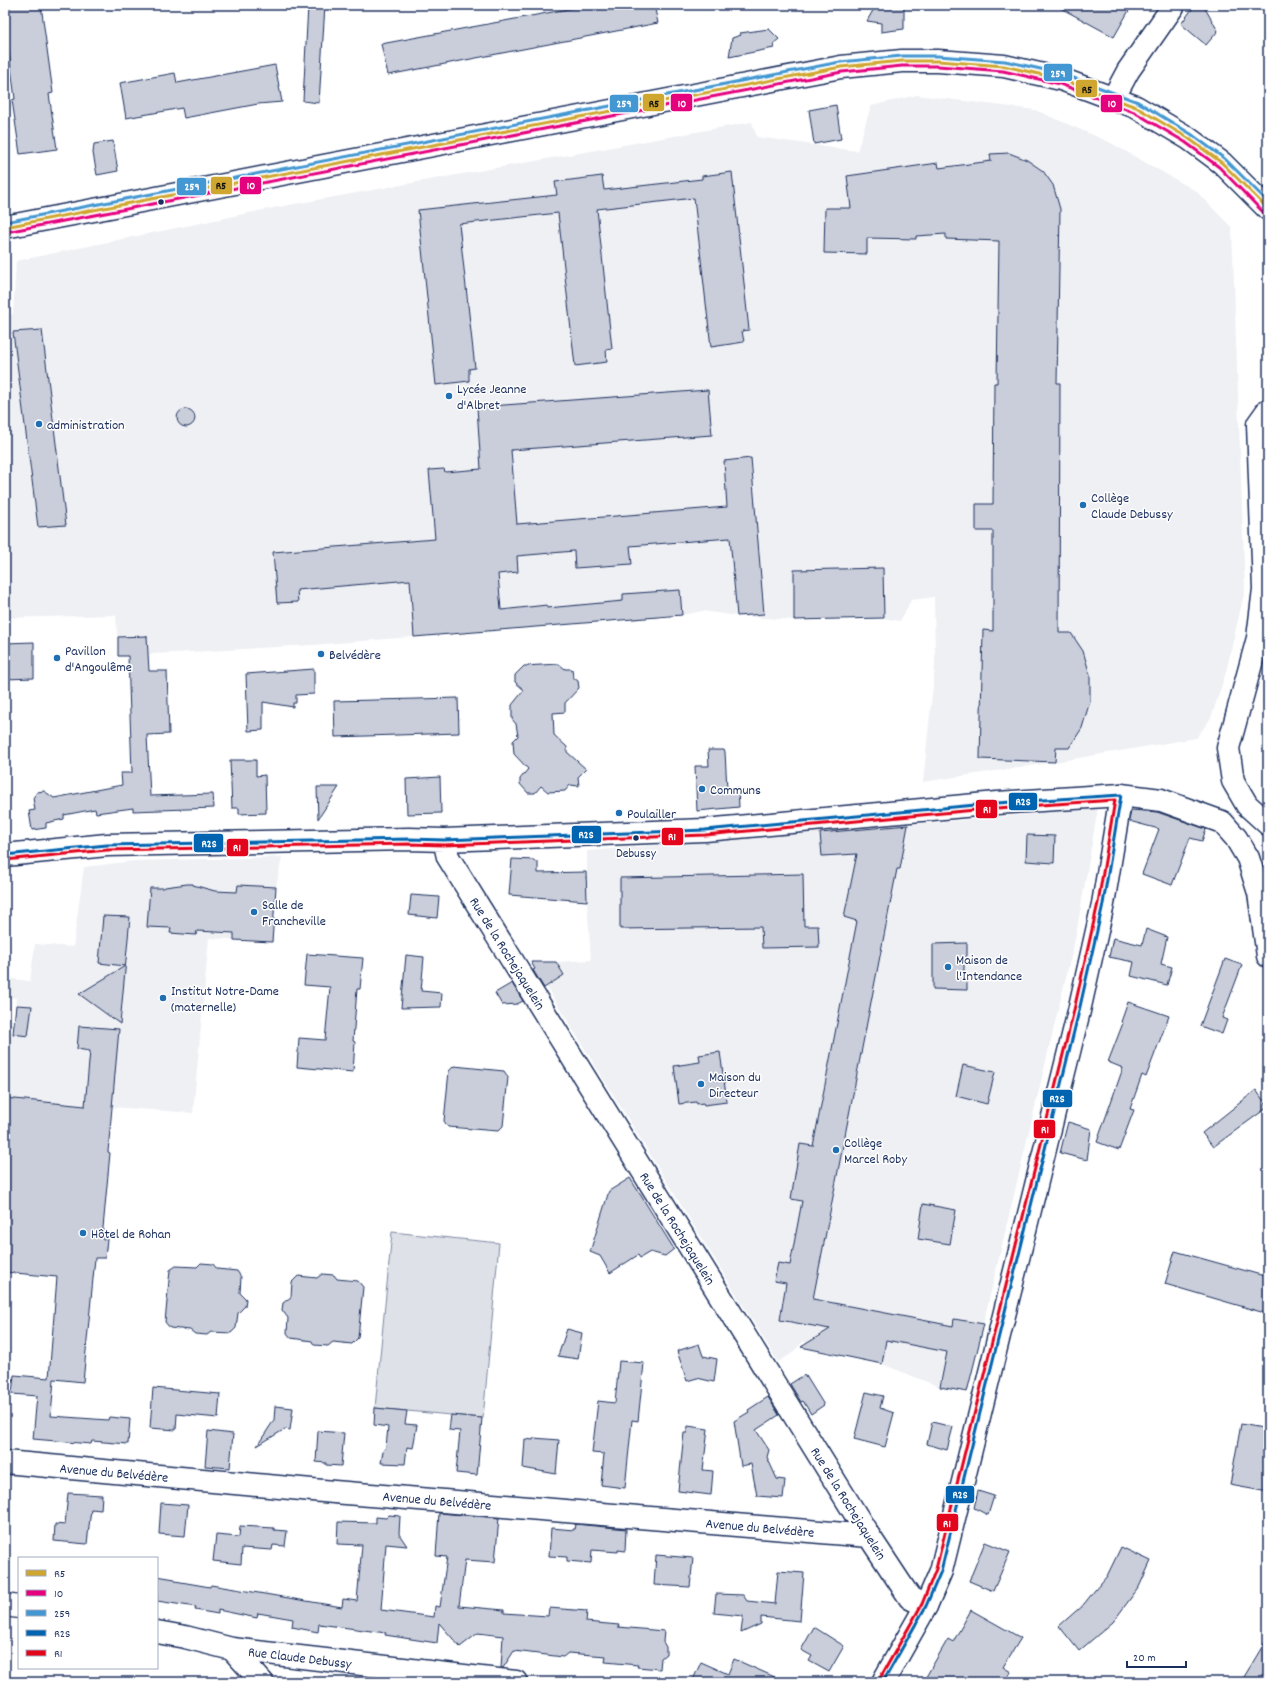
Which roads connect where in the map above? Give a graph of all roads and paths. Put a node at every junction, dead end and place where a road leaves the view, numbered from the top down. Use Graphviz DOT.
graph roads {
  1 [pos="1174,5"];
  2 [pos="1113,98"];
  3 [pos="1268,210"];
  4 [pos="5,227"];
  5 [pos="1268,410"];
  6 [pos="1121,795"];
  7 [pos="1268,824"];
  8 [pos="444,840"];
  9 [pos="5,855"];
  10 [pos="1268,956"];
  11 [pos="5,1462"];
  12 [pos="869,1536"];
  13 [pos="5,1604"];
  14 [pos="926,1606"];
  15 [pos="18,1607"];
  16 [pos="158,1632"];
  17 [pos="232,1649"];
  18 [pos="262,1682"];
  19 [pos="516,1682"];
  20 [pos="883,1682"];
  1 -- 2 [label="street"];
  2 -- 3 [label="street"];
  2 -- 4 [label="street"];
  5 -- 7 [label="street"];
  6 -- 8 [label="street"];
  6 -- 10 [label="street"];
  6 -- 14 [label="street"];
  8 -- 9 [label="street"];
  8 -- 12 [label="street, Rue de la Rochejaquelein"];
  11 -- 12 [label="street, Avenue du Belvédère"];
  12 -- 14 [label="street, Rue de la Rochejaquelein"];
  13 -- 15 [label="street"];
  14 -- 20 [label="street"];
  16 -- 17 [label="street, Rue Claude Debussy"];
  17 -- 18 [label="street"];
  17 -- 19 [label="street, Rue Claude Debussy"];
}
